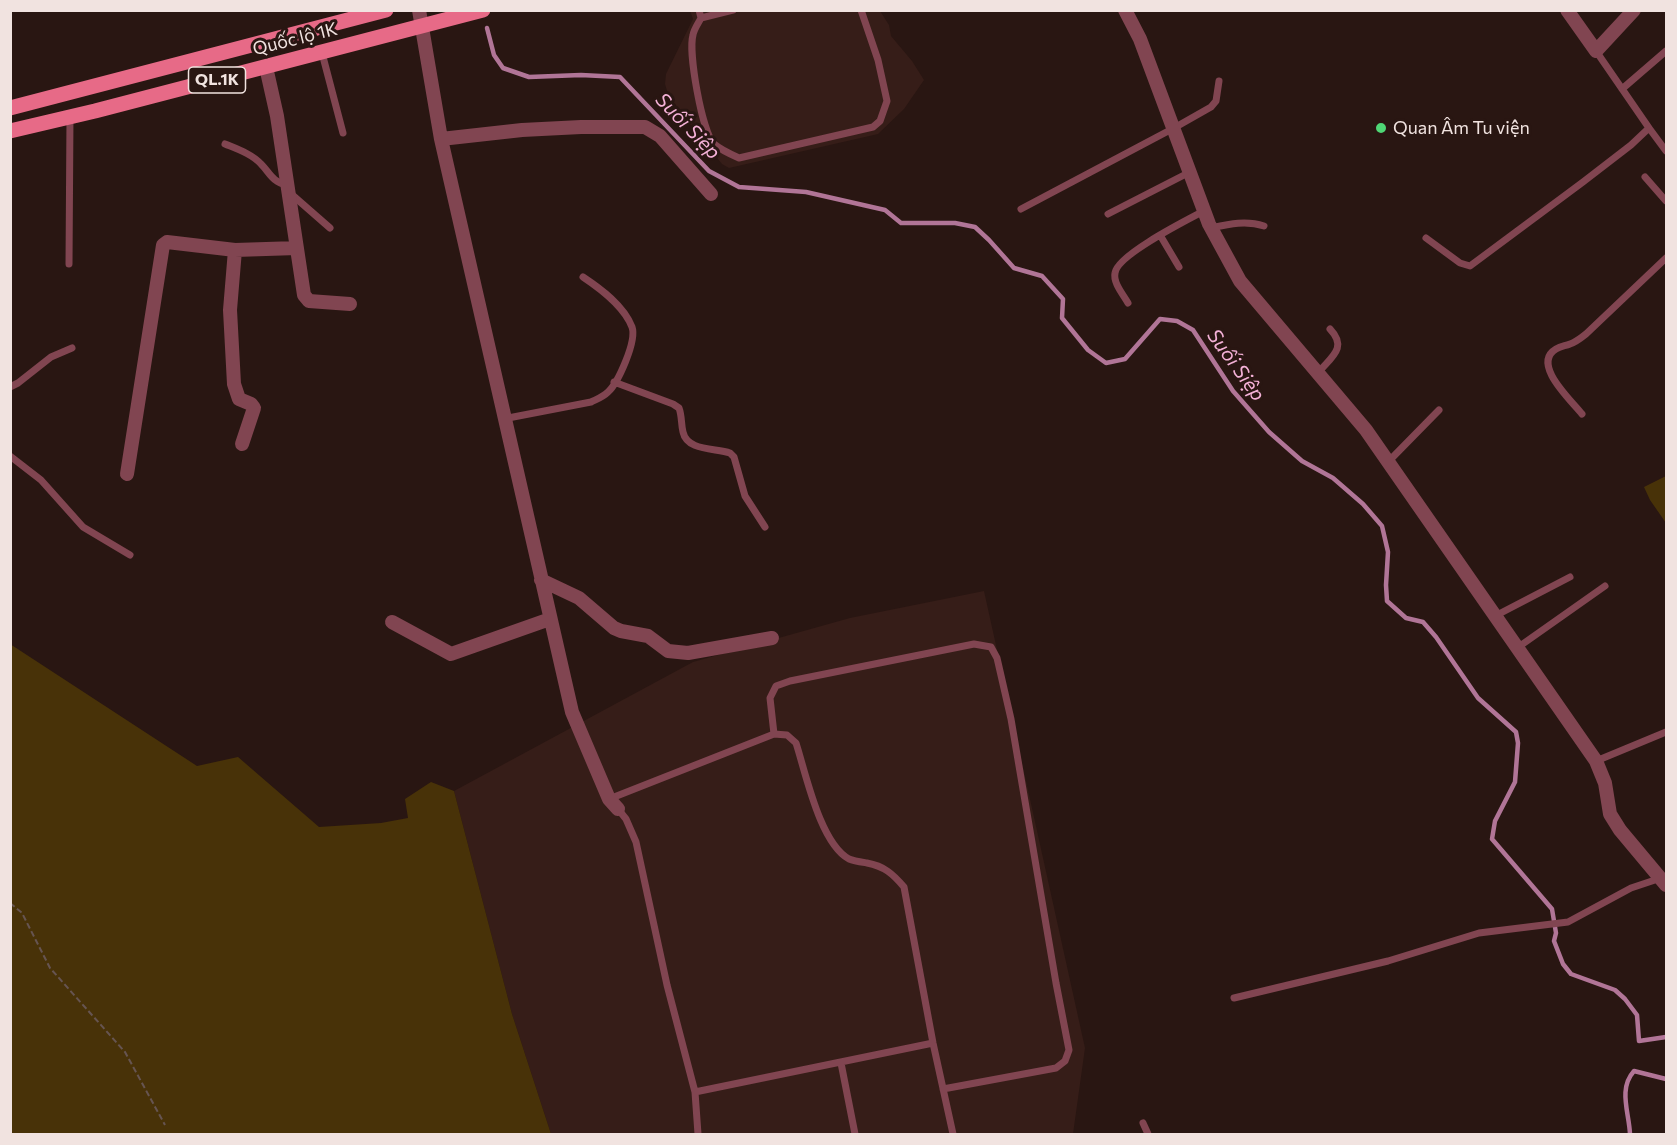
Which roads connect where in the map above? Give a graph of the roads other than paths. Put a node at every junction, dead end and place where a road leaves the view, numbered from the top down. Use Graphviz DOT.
graph roads {
  1 [pos="386,10"];
  2 [pos="419,10"];
  3 [pos="483,10"];
  4 [pos="733,10"];
  5 [pos="861,10"];
  6 [pos="1125,10"];
  7 [pos="1567,10"];
  8 [pos="1634,10"];
  9 [pos="700,14"];
  10 [pos="422,27"];
  11 [pos="1596,51"];
  12 [pos="1666,51"];
  13 [pos="322,52"];
  14 [pos="266,67"];
  15 [pos="1218,81"];
  16 [pos="1622,89"];
  17 [pos="10,108"];
  18 [pos="70,117"];
  19 [pos="1174,128"];
  20 [pos="1649,128"];
  21 [pos="10,131"];
  22 [pos="343,133"];
  23 [pos="441,139"];
  24 [pos="225,144"];
  25 [pos="1666,151"];
  26 [pos="1190,172"];
  27 [pos="1645,177"];
  28 [pos="287,188"];
  29 [pos="711,194"];
  30 [pos="1666,201"];
  31 [pos="1021,209"];
  32 [pos="1204,211"];
  33 [pos="1108,214"];
  34 [pos="1264,226"];
  35 [pos="330,228"];
  36 [pos="1211,228"];
  37 [pos="1160,235"];
  38 [pos="1425,238"];
  39 [pos="297,248"];
  40 [pos="235,250"];
  41 [pos="1666,258"];
  42 [pos="69,264"];
  43 [pos="1179,267"];
  44 [pos="583,278"];
  45 [pos="1128,303"];
  46 [pos="350,304"];
  47 [pos="1330,329"];
  48 [pos="72,348"];
  49 [pos="1318,373"];
  50 [pos="614,382"];
  51 [pos="10,387"];
  52 [pos="1439,410"];
  53 [pos="1582,414"];
  54 [pos="503,419"];
  55 [pos="242,444"];
  56 [pos="10,456"];
  57 [pos="1388,462"];
  58 [pos="127,474"];
  59 [pos="765,527"];
  60 [pos="130,555"];
  61 [pos="1570,578"];
  62 [pos="541,580"];
  63 [pos="1605,586"];
  64 [pos="1495,617"];
  65 [pos="550,620"];
  66 [pos="392,622"];
  67 [pos="772,638"];
  68 [pos="1517,648"];
  69 [pos="1666,732"];
  70 [pos="774,734"];
  71 [pos="1596,761"];
  72 [pos="614,804"];
  73 [pos="1664,881"];
  74 [pos="1234,998"];
  75 [pos="933,1043"];
  76 [pos="841,1062"];
  77 [pos="943,1089"];
  78 [pos="695,1092"];
  79 [pos="1143,1123"];
  80 [pos="698,1134"];
  81 [pos="855,1134"];
  82 [pos="953,1134"];
  83 [pos="1148,1134"];
  1 -- 17 [label="main road, Quốc lộ 1K / QL.1K"];
  2 -- 10 [label="street"];
  3 -- 10 [label="main road, Quốc lộ 1K / QL.1K"];
  4 -- 9 [label="lane"];
  5 -- 9 [label="lane"];
  6 -- 19 [label="street"];
  7 -- 11 [label="street"];
  8 -- 11 [label="street"];
  10 -- 13 [label="main road, Quốc lộ 1K / QL.1K"];
  10 -- 23 [label="street"];
  11 -- 16 [label="lane"];
  12 -- 16 [label="lane"];
  13 -- 14 [label="main road, Quốc lộ 1K / QL.1K"];
  13 -- 22 [label="lane"];
  14 -- 18 [label="main road, Quốc lộ 1K / QL.1K"];
  14 -- 28 [label="street"];
  15 -- 19 [label="lane"];
  16 -- 20 [label="lane"];
  18 -- 21 [label="main road, Quốc lộ 1K / QL.1K"];
  18 -- 42 [label="lane"];
  19 -- 26 [label="street"];
  19 -- 31 [label="lane"];
  20 -- 25 [label="lane"];
  20 -- 38 [label="lane"];
  23 -- 29 [label="street"];
  23 -- 54 [label="street"];
  24 -- 28 [label="lane"];
  26 -- 32 [label="street"];
  26 -- 33 [label="lane"];
  27 -- 30 [label="lane"];
  28 -- 35 [label="lane"];
  28 -- 39 [label="street"];
  32 -- 36 [label="street"];
  32 -- 37 [label="lane"];
  34 -- 36 [label="lane"];
  36 -- 49 [label="street"];
  37 -- 43 [label="lane"];
  37 -- 45 [label="lane"];
  39 -- 40 [label="street"];
  39 -- 46 [label="street"];
  40 -- 55 [label="street"];
  40 -- 58 [label="street"];
  41 -- 53 [label="lane"];
  44 -- 50 [label="lane"];
  47 -- 49 [label="lane"];
  48 -- 51 [label="lane"];
  49 -- 57 [label="street"];
  50 -- 54 [label="lane"];
  50 -- 59 [label="lane"];
  52 -- 57 [label="lane"];
  54 -- 62 [label="street"];
  56 -- 60 [label="lane"];
  57 -- 64 [label="street"];
  61 -- 64 [label="lane"];
  62 -- 65 [label="street"];
  62 -- 67 [label="street"];
  63 -- 68 [label="lane"];
  64 -- 68 [label="street"];
  65 -- 66 [label="street"];
  65 -- 72 [label="street"];
  68 -- 71 [label="street"];
  69 -- 71 [label="lane"];
  70 -- 72 [label="lane"];
  70 -- 75 [label="lane"];
  70 -- 77 [label="lane"];
  71 -- 73 [label="street"];
  72 -- 78 [label="lane"];
  73 -- 74 [label="lane"];
  75 -- 76 [label="lane"];
  75 -- 77 [label="lane"];
  76 -- 78 [label="lane"];
  76 -- 81 [label="lane"];
  77 -- 82 [label="lane"];
  78 -- 80 [label="lane"];
  79 -- 83 [label="lane"];
}
